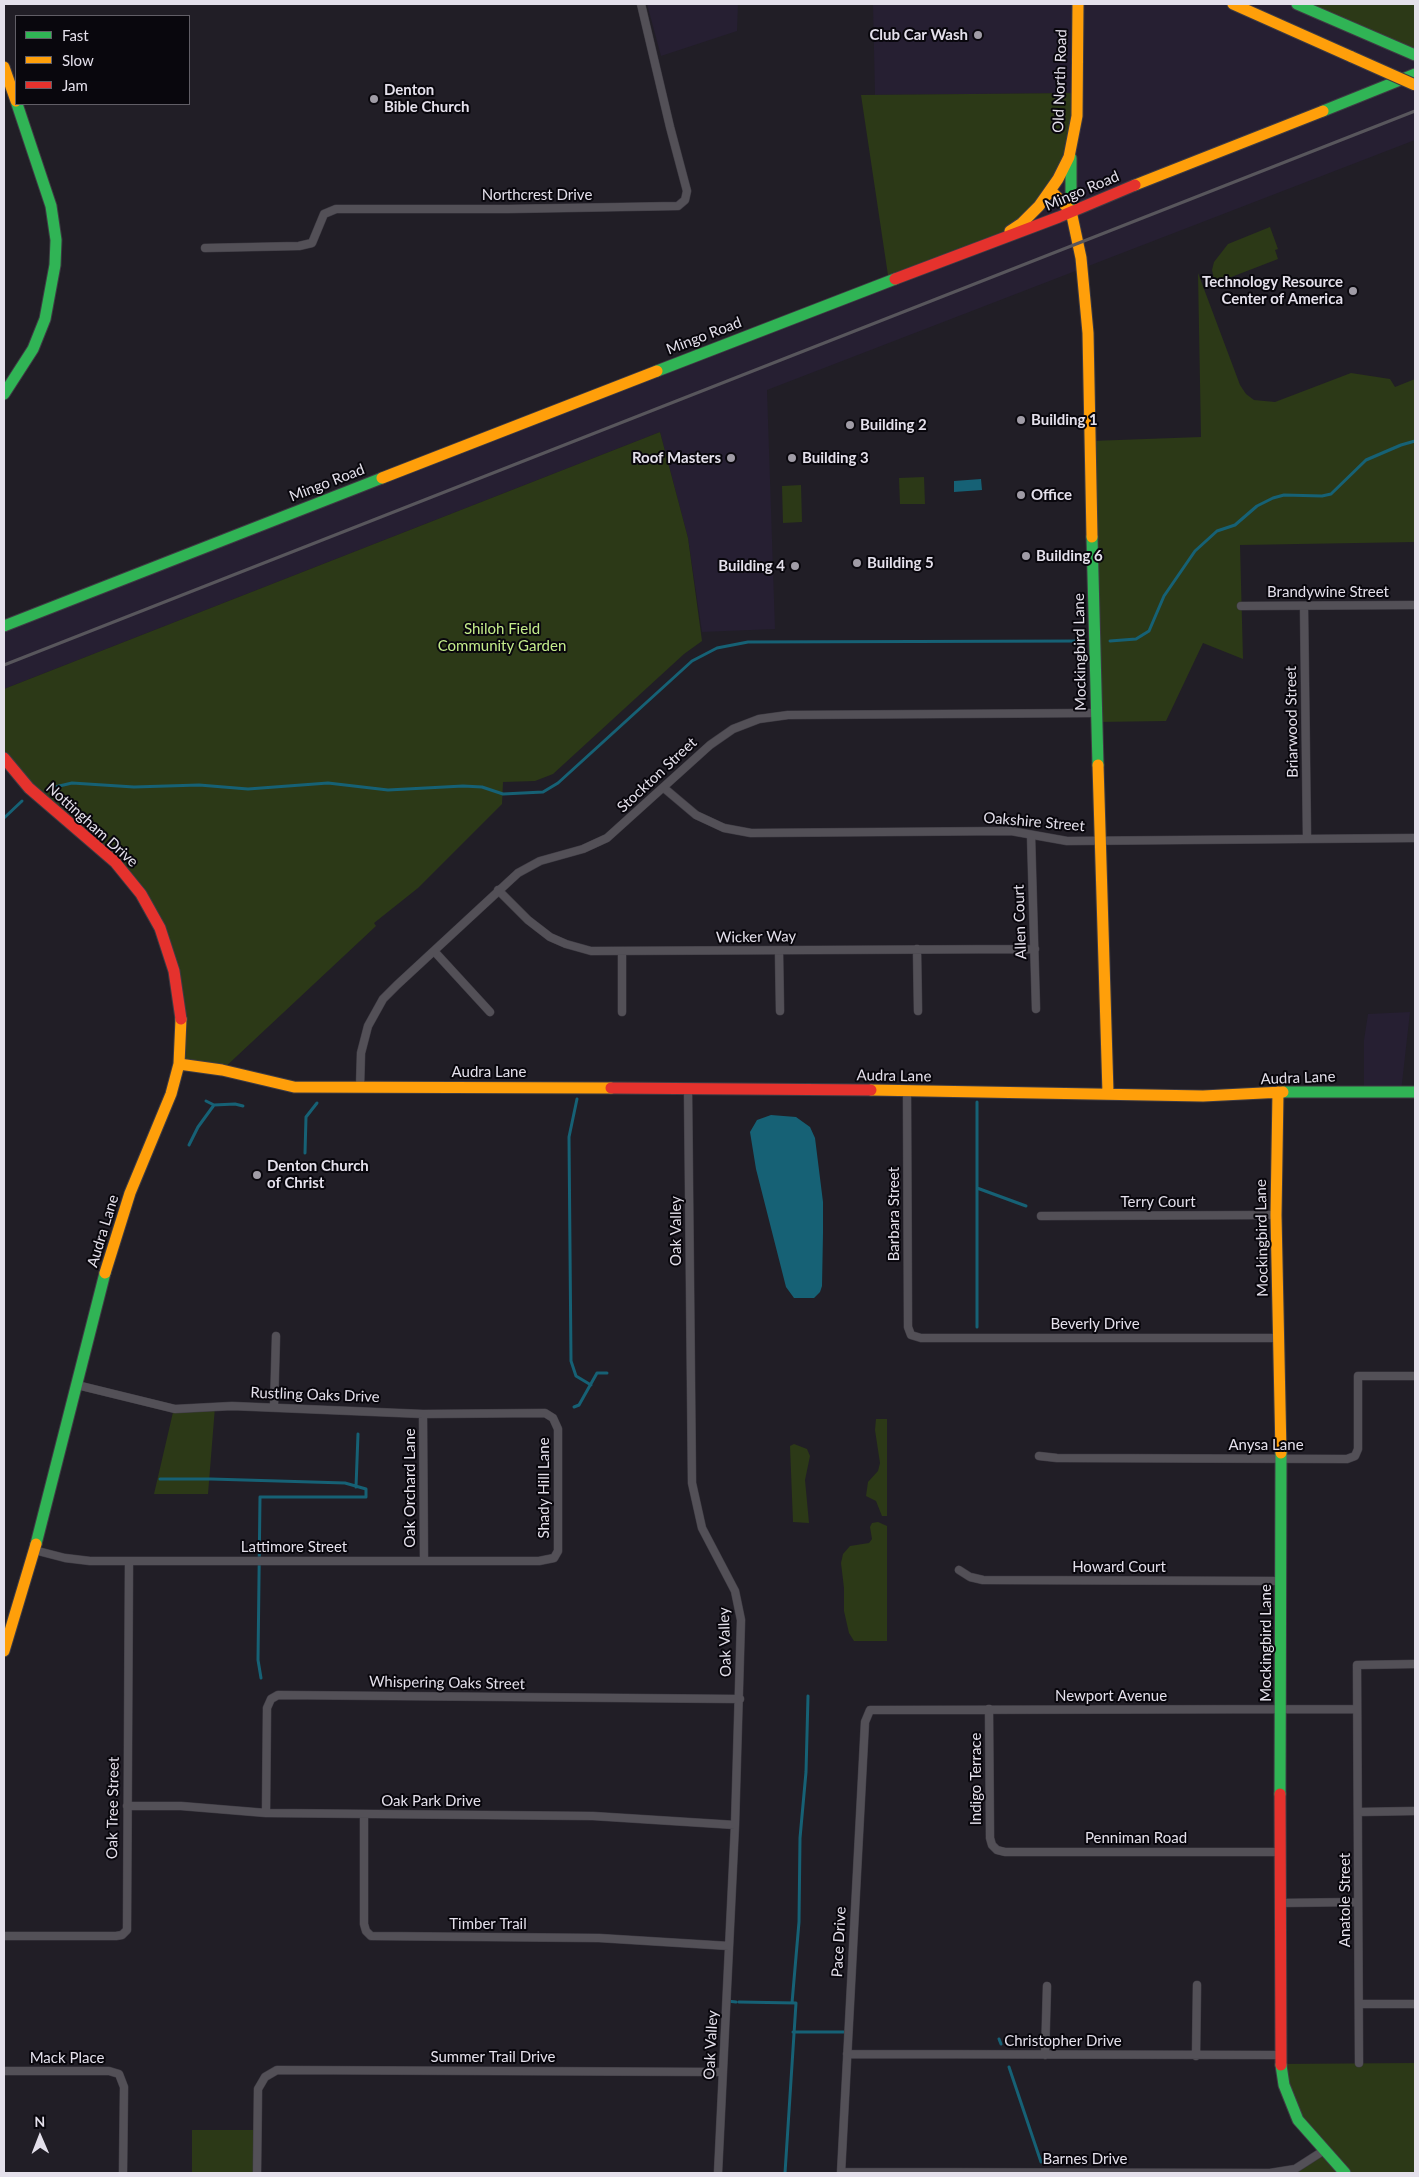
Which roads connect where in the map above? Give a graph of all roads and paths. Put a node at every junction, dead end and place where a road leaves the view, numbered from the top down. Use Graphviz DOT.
graph roads {
  1 [pos="641,4"];
  2 [pos="1078,4"];
  3 [pos="1232,4"];
  4 [pos="1297,4"];
  5 [pos="1415,55"];
  6 [pos="4,67"];
  7 [pos="1415,74"];
  8 [pos="1415,85"];
  9 [pos="15,97"];
  10 [pos="18,105"];
  11 [pos="1073,143"];
  12 [pos="1050,190"];
  13 [pos="1071,211"];
  14 [pos="988,243"];
  15 [pos="205,248"];
  16 [pos="4,394"];
  17 [pos="1415,605"];
  18 [pos="1241,606"];
  19 [pos="1304,606"];
  20 [pos="4,626"];
  21 [pos="1096,713"];
  22 [pos="4,758"];
  23 [pos="664,788"];
  24 [pos="1031,835"];
  25 [pos="1307,838"];
  26 [pos="1415,838"];
  27 [pos="1101,841"];
  28 [pos="498,890"];
  29 [pos="917,949"];
  30 [pos="1035,949"];
  31 [pos="434,951"];
  32 [pos="779,951"];
  33 [pos="622,952"];
  34 [pos="1036,1009"];
  35 [pos="780,1011"];
  36 [pos="918,1011"];
  37 [pos="490,1012"];
  38 [pos="622,1012"];
  39 [pos="179,1064"];
  40 [pos="360,1087"];
  41 [pos="688,1088"];
  42 [pos="906,1092"];
  43 [pos="1278,1092"];
  44 [pos="1415,1092"];
  45 [pos="1108,1093"];
  46 [pos="1276,1215"];
  47 [pos="1041,1216"];
  48 [pos="276,1336"];
  49 [pos="911,1336"];
  50 [pos="1279,1338"];
  51 [pos="1415,1376"];
  52 [pos="77,1385"];
  53 [pos="274,1406"];
  54 [pos="423,1414"];
  55 [pos="553,1418"];
  56 [pos="1039,1456"];
  57 [pos="1281,1459"];
  58 [pos="34,1550"];
  59 [pos="554,1558"];
  60 [pos="129,1561"];
  61 [pos="424,1561"];
  62 [pos="959,1570"];
  63 [pos="1281,1580"];
  64 [pos="7,1633"];
  65 [pos="4,1651"];
  66 [pos="1415,1664"];
  67 [pos="740,1700"];
  68 [pos="989,1709"];
  69 [pos="1357,1709"];
  70 [pos="1280,1710"];
  71 [pos="867,1713"];
  72 [pos="127,1806"];
  73 [pos="1415,1811"];
  74 [pos="1358,1812"];
  75 [pos="266,1813"];
  76 [pos="364,1814"];
  77 [pos="735,1825"];
  78 [pos="994,1848"];
  79 [pos="1279,1852"];
  80 [pos="1358,1902"];
  81 [pos="1279,1903"];
  82 [pos="4,1936"];
  83 [pos="729,1946"];
  84 [pos="1197,1985"];
  85 [pos="1047,1986"];
  86 [pos="1359,2004"];
  87 [pos="1415,2004"];
  88 [pos="847,2054"];
  89 [pos="1279,2054"];
  90 [pos="1045,2055"];
  91 [pos="1196,2056"];
  92 [pos="1359,2063"];
  93 [pos="4,2071"];
  94 [pos="723,2072"];
  95 [pos="1323,2151"];
  96 [pos="123,2173"];
  97 [pos="257,2173"];
  98 [pos="718,2173"];
  99 [pos="841,2173"];
  100 [pos="1345,2173"];
  1 -- 15 [label="street, Northcrest Drive"];
  2 -- 11 [label="street, Old North Road"];
  3 -- 8 [label="street, bridge"];
  4 -- 5 [label="street"];
  6 -- 9 [label="street"];
  7 -- 13 [label="street, Mingo Road"];
  10 -- 16 [label="street"];
  11 -- 12 [label="street, Old North Road"];
  11 -- 13 [label="street, Mockingbird Lane"];
  12 -- 13 [label="street"];
  12 -- 14 [label="street, Old North Road"];
  13 -- 14 [label="street, Mingo Road"];
  13 -- 21 [label="street, Mockingbird Lane"];
  14 -- 20 [label="street, Mingo Road"];
  17 -- 19 [label="street, Brandywine Street"];
  18 -- 19 [label="street, Brandywine Street"];
  19 -- 25 [label="street, Briarwood Street"];
  21 -- 23 [label="street, Stockton Street"];
  21 -- 27 [label="street, Mockingbird Lane"];
  22 -- 39 [label="street, Nottingham Drive"];
  23 -- 24 [label="street, Oakshire Street"];
  23 -- 28 [label="street, Stockton Street"];
  24 -- 27 [label="street, Oakshire Street"];
  24 -- 30 [label="street, Allen Court"];
  25 -- 26 [label="street, Oakshire Street"];
  25 -- 27 [label="street, Oakshire Street"];
  27 -- 45 [label="street, Mockingbird Lane"];
  28 -- 31 [label="street, Stockton Street"];
  28 -- 33 [label="street, Wicker Way"];
  29 -- 30 [label="street, Wicker Way"];
  29 -- 32 [label="street, Wicker Way"];
  29 -- 36 [label="street"];
  30 -- 34 [label="street, Allen Court"];
  31 -- 37 [label="street"];
  31 -- 40 [label="street, Stockton Street"];
  32 -- 33 [label="street, Wicker Way"];
  32 -- 35 [label="street"];
  33 -- 38 [label="street"];
  39 -- 40 [label="street, Audra Lane"];
  39 -- 52 [label="street, Audra Lane"];
  40 -- 41 [label="street, Audra Lane"];
  41 -- 42 [label="street, Audra Lane"];
  41 -- 67 [label="street, Oak Valley"];
  42 -- 45 [label="street, Audra Lane"];
  42 -- 49 [label="street, Barbara Street"];
  43 -- 44 [label="street, Audra Lane"];
  43 -- 45 [label="street, Audra Lane"];
  43 -- 46 [label="street, Mockingbird Lane"];
  46 -- 47 [label="street, Terry Court"];
  46 -- 50 [label="street, Mockingbird Lane"];
  48 -- 53 [label="street"];
  49 -- 50 [label="street, Beverly Drive"];
  50 -- 57 [label="street, Mockingbird Lane"];
  51 -- 57 [label="street, Anysa Lane"];
  52 -- 53 [label="street, Rustling Oaks Drive"];
  52 -- 58 [label="street, Audra Lane"];
  53 -- 54 [label="street, Rustling Oaks Drive"];
  54 -- 55 [label="street, Rustling Oaks Drive"];
  54 -- 61 [label="street, Oak Orchard Lane"];
  55 -- 59 [label="street, Shady Hill Lane"];
  56 -- 57 [label="street, Anysa Lane"];
  57 -- 63 [label="street, Mockingbird Lane"];
  58 -- 60 [label="street, Lattimore Street"];
  58 -- 64 [label="street, Audra Lane"];
  59 -- 61 [label="street, Lattimore Street"];
  60 -- 61 [label="street, Lattimore Street"];
  60 -- 72 [label="street, Oak Tree Street"];
  62 -- 63 [label="street, Howard Court"];
  63 -- 70 [label="street, Mockingbird Lane"];
  64 -- 65 [label="street, Audra Lane"];
  66 -- 69 [label="street, Anatole Street"];
  67 -- 75 [label="street, Whispering Oaks Street"];
  67 -- 77 [label="street, Oak Valley"];
  68 -- 70 [label="street, Newport Avenue"];
  68 -- 71 [label="street, Newport Avenue"];
  68 -- 78 [label="street, Indigo Terrace"];
  69 -- 70 [label="street, Newport Avenue"];
  69 -- 74 [label="street, Anatole Street"];
  70 -- 79 [label="street, Mockingbird Lane"];
  71 -- 88 [label="street, Pace Drive"];
  72 -- 75 [label="street, Oak Park Drive"];
  72 -- 82 [label="street, Oak Tree Street"];
  73 -- 74 [label="street"];
  74 -- 80 [label="street, Anatole Street"];
  75 -- 76 [label="street, Oak Park Drive"];
  76 -- 77 [label="street, Oak Park Drive"];
  76 -- 83 [label="street, Timber Trail"];
  77 -- 83 [label="street, Oak Valley"];
  78 -- 79 [label="street, Penniman Road"];
  79 -- 81 [label="street, Mockingbird Lane"];
  80 -- 81 [label="street"];
  80 -- 86 [label="street, Anatole Street"];
  81 -- 89 [label="street, Mockingbird Lane"];
  83 -- 94 [label="street, Oak Valley"];
  84 -- 91 [label="street"];
  85 -- 90 [label="street"];
  86 -- 87 [label="street"];
  86 -- 92 [label="street, Anatole Street"];
  88 -- 90 [label="street, Christopher Drive"];
  88 -- 99 [label="street, Pace Drive"];
  89 -- 91 [label="street, Christopher Drive"];
  89 -- 95 [label="street, Mockingbird Lane"];
  90 -- 91 [label="street, Christopher Drive"];
  93 -- 96 [label="street, Mack Place"];
  94 -- 97 [label="street, Summer Trail Drive"];
  94 -- 98 [label="street, Oak Valley"];
  95 -- 99 [label="street, Barnes Drive"];
  95 -- 100 [label="street, Mockingbird Lane"];
}
